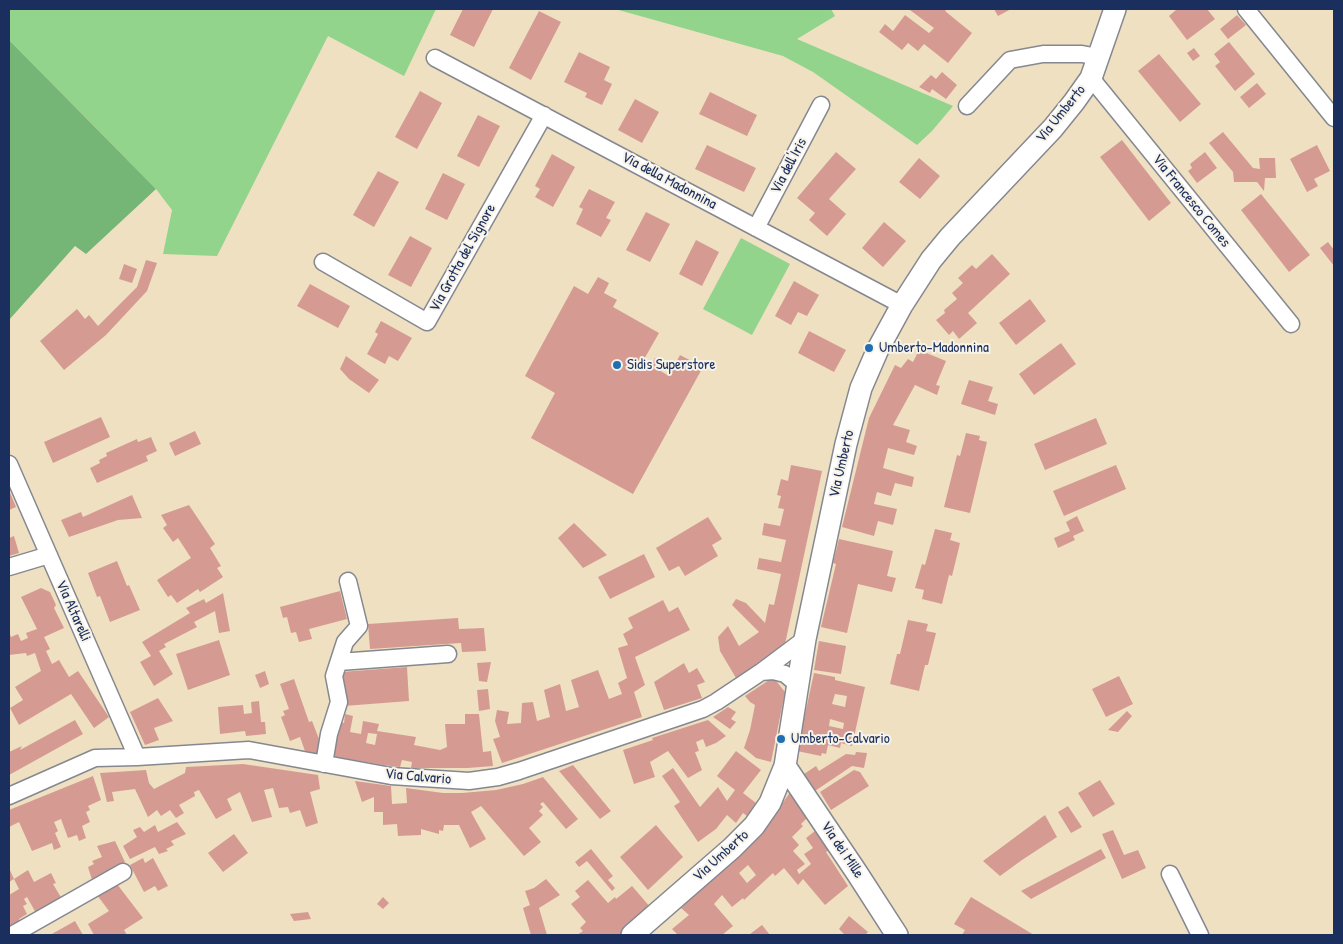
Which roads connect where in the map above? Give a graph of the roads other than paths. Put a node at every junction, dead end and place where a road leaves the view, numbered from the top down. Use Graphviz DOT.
graph roads {
  1 [pos="1115,9"];
  2 [pos="1246,9"];
  3 [pos="1098,57"];
  4 [pos="435,58"];
  5 [pos="1091,78"];
  6 [pos="821,104"];
  7 [pos="967,106"];
  8 [pos="544,115"];
  9 [pos="1334,118"];
  10 [pos="756,228"];
  11 [pos="323,262"];
  12 [pos="902,305"];
  13 [pos="1291,324"];
  14 [pos="9,464"];
  15 [pos="49,555"];
  16 [pos="9,567"];
  17 [pos="348,581"];
  18 [pos="805,639"];
  19 [pos="448,654"];
  20 [pos="338,662"];
  21 [pos="761,672"];
  22 [pos="798,684"];
  23 [pos="137,757"];
  24 [pos="324,764"];
  25 [pos="785,766"];
  26 [pos="9,796"];
  27 [pos="123,872"];
  28 [pos="1170,874"];
  29 [pos="12,935"];
  30 [pos="632,935"];
  31 [pos="897,935"];
  32 [pos="1200,935"];
  1 -- 3 [label="main road, Via Umberto"];
  2 -- 9 [label="street"];
  3 -- 5 [label="main road, Via Umberto"];
  3 -- 7 [label="street"];
  4 -- 8 [label="street, Via della Madonnina"];
  5 -- 12 [label="main road, Via Umberto"];
  5 -- 13 [label="street, Via Francesco Comes"];
  6 -- 10 [label="street, Via dell'Iris"];
  8 -- 10 [label="street, Via della Madonnina"];
  8 -- 11 [label="street, Via Grotta del Signore"];
  10 -- 12 [label="street, Via della Madonnina"];
  12 -- 18 [label="main road, Via Umberto"];
  14 -- 15 [label="street, Via Altarelli"];
  15 -- 16 [label="street"];
  15 -- 23 [label="street, Via Altarelli"];
  17 -- 20 [label="street"];
  18 -- 21 [label="street, Via Calvario"];
  18 -- 22 [label="main road, Via Umberto"];
  19 -- 20 [label="street"];
  20 -- 24 [label="street"];
  21 -- 22 [label="street"];
  21 -- 24 [label="street, Via Calvario"];
  22 -- 25 [label="main road, Via Umberto"];
  23 -- 24 [label="street, Via Calvario"];
  23 -- 26 [label="street, Via Calvario"];
  25 -- 30 [label="main road, Via Umberto"];
  25 -- 31 [label="main road, Via dei Mille"];
  27 -- 29 [label="street"];
  28 -- 32 [label="street"];
}
